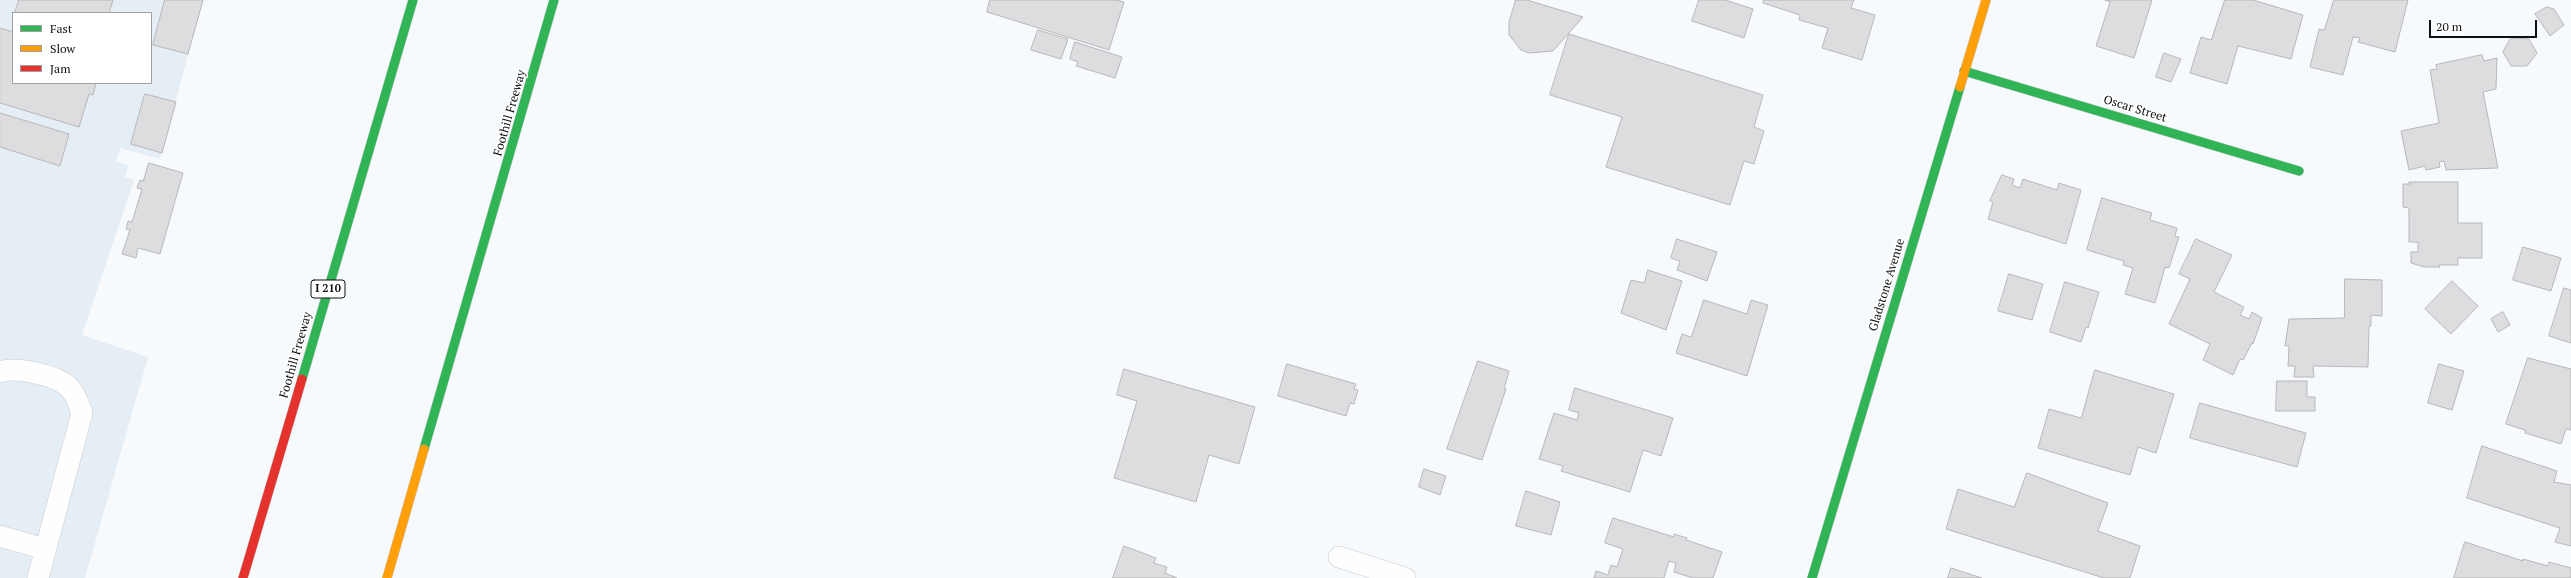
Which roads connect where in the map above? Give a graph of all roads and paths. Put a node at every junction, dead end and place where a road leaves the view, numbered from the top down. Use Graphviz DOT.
graph roads {
  1 [pos="413,0"];
  2 [pos="554,0"];
  3 [pos="1986,0"];
  4 [pos="1964,71"];
  5 [pos="2299,171"];
  6 [pos="0,372"];
  7 [pos="0,536"];
  8 [pos="45,549"];
  9 [pos="1339,557"];
  10 [pos="38,578"];
  11 [pos="243,578"];
  12 [pos="387,578"];
  13 [pos="1405,578"];
  14 [pos="1812,578"];
  1 -- 11 [label="main road, Foothill Freeway / I 210"];
  2 -- 12 [label="main road, Foothill Freeway"];
  3 -- 4 [label="main road, Gladstone Avenue"];
  4 -- 5 [label="main road, Oscar Street"];
  4 -- 14 [label="main road, Gladstone Avenue"];
  6 -- 8 [label="lane"];
  7 -- 8 [label="lane"];
  8 -- 10 [label="lane"];
  9 -- 13 [label="lane"];
}
